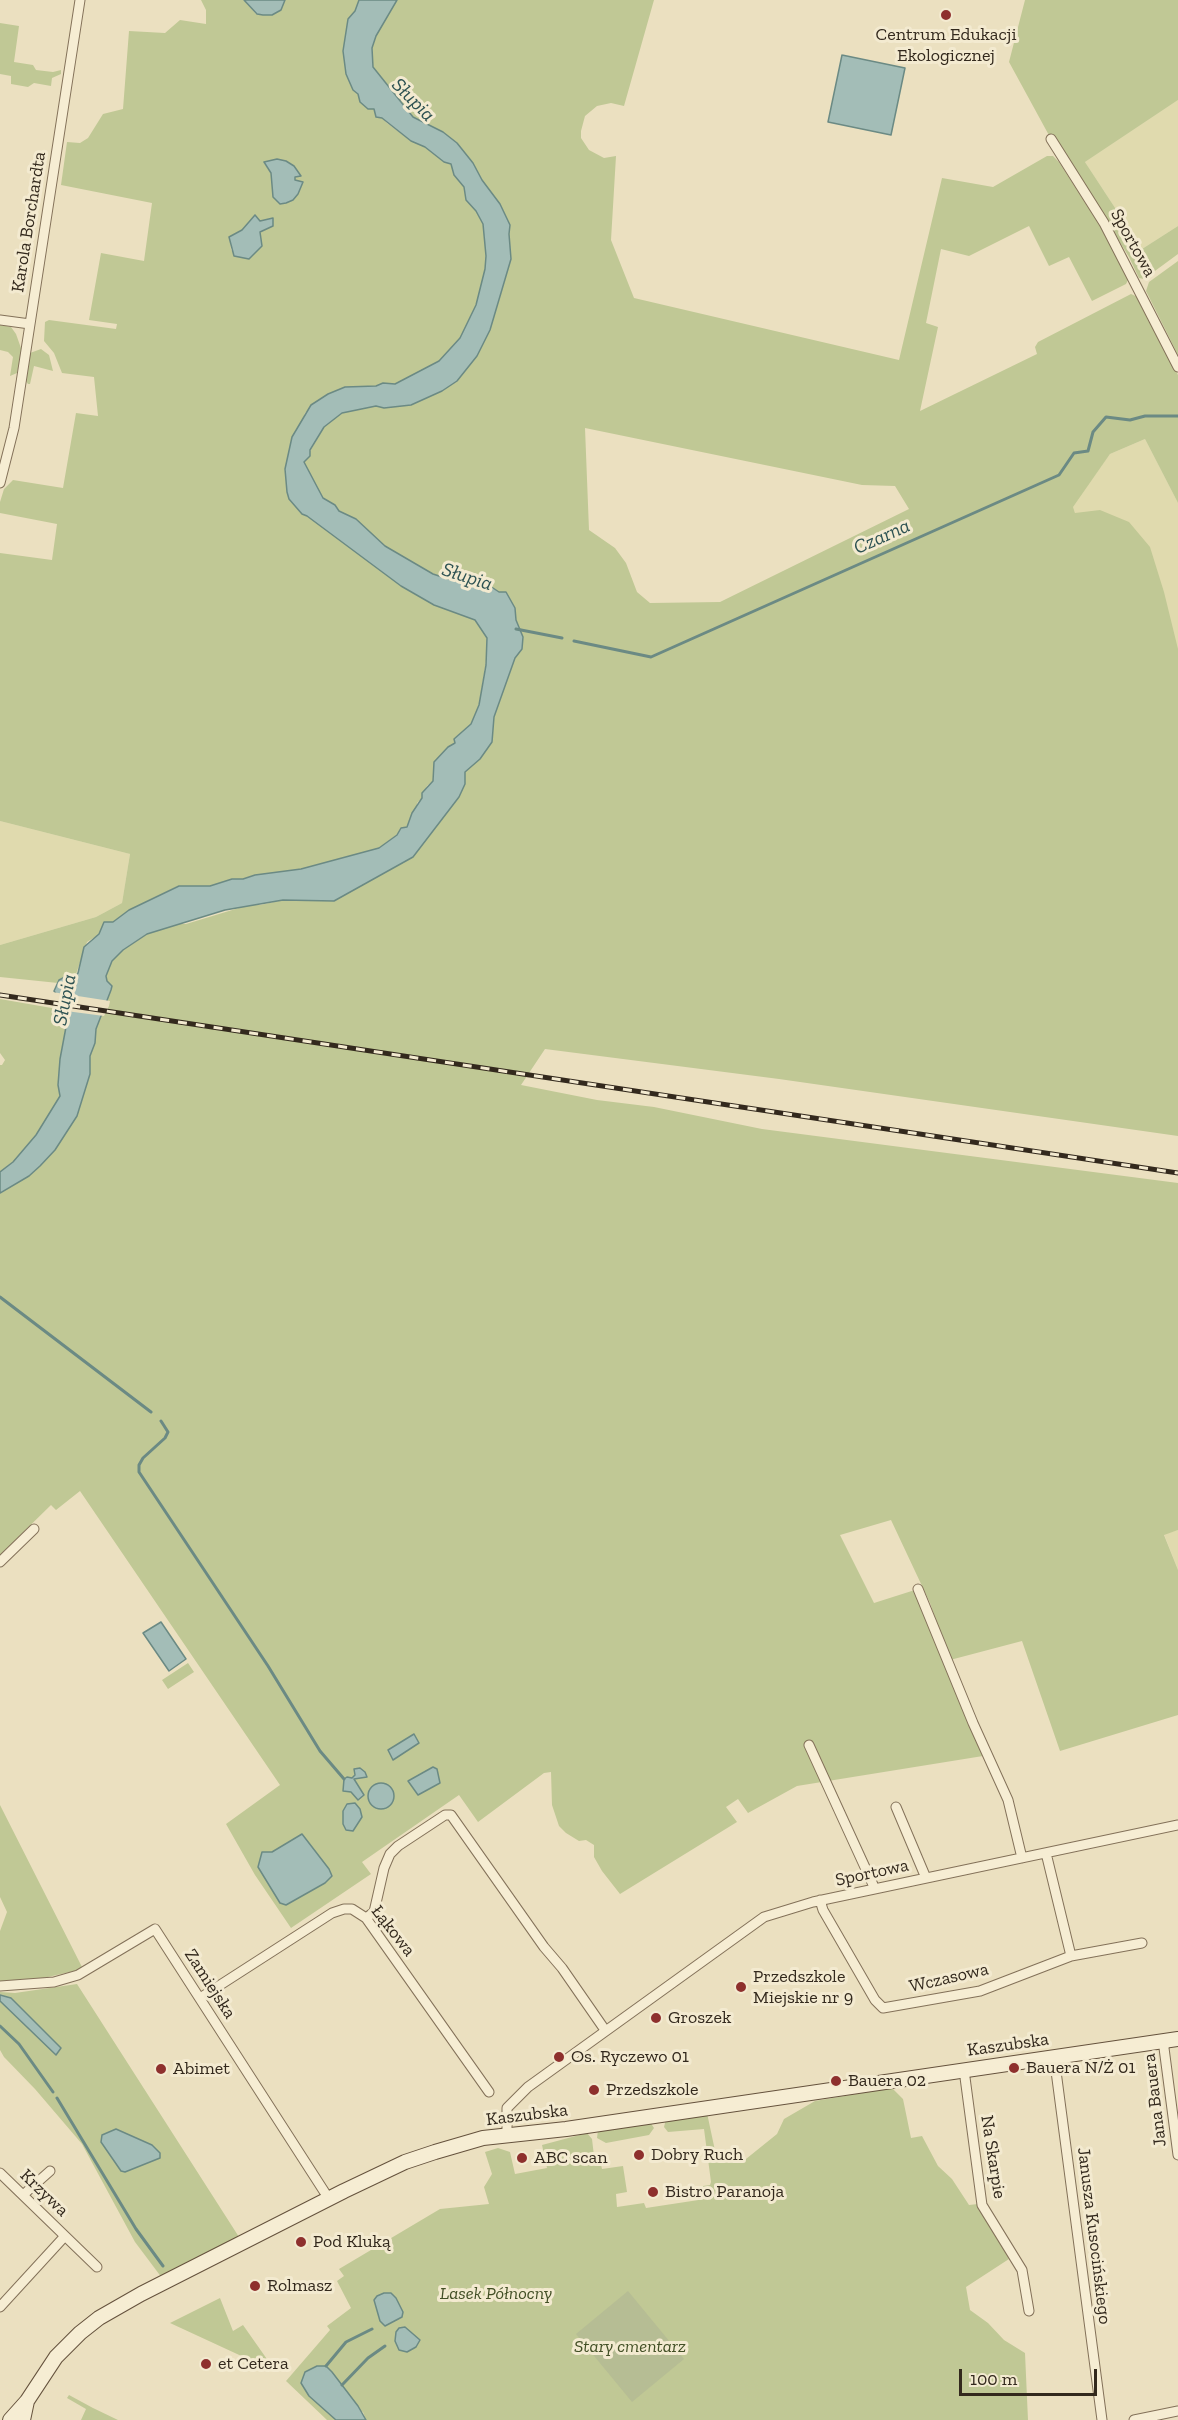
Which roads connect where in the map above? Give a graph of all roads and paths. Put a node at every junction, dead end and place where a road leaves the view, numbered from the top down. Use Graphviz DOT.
graph roads {
  1 [pos="80,0"];
  2 [pos="1051,139"];
  3 [pos="0,320"];
  4 [pos="30,324"];
  5 [pos="1178,367"];
  6 [pos="0,483"];
  7 [pos="34,1529"];
  8 [pos="0,1562"];
  9 [pos="918,1589"];
  10 [pos="809,1745"];
  11 [pos="896,1807"];
  12 [pos="1178,1825"];
  13 [pos="1046,1853"];
  14 [pos="1022,1857"];
  15 [pos="926,1878"];
  16 [pos="875,1889"];
  17 [pos="820,1900"];
  18 [pos="366,1918"];
  19 [pos="1142,1943"];
  20 [pos="1071,1956"];
  21 [pos="0,1986"];
  22 [pos="200,1998"];
  23 [pos="605,2030"];
  24 [pos="1172,2040"];
  25 [pos="1054,2056"];
  26 [pos="964,2070"];
  27 [pos="489,2092"];
  28 [pos="507,2135"];
  29 [pos="1178,2155"];
  30 [pos="50,2171"];
  31 [pos="0,2173"];
  32 [pos="23,2195"];
  33 [pos="329,2199"];
  34 [pos="65,2236"];
  35 [pos="97,2267"];
  36 [pos="0,2307"];
  37 [pos="1029,2311"];
  38 [pos="27,2401"];
  39 [pos="1178,2411"];
  40 [pos="10,2420"];
  41 [pos="23,2420"];
  42 [pos="1102,2420"];
  43 [pos="1134,2420"];
  1 -- 4 [label="street, Karola Borchardta"];
  2 -- 5 [label="street, Sportowa"];
  3 -- 4 [label="street"];
  4 -- 6 [label="street, Karola Borchardta"];
  7 -- 8 [label="street"];
  9 -- 14 [label="street"];
  10 -- 16 [label="street"];
  11 -- 15 [label="street"];
  12 -- 13 [label="street, Sportowa"];
  13 -- 14 [label="street, Sportowa"];
  13 -- 20 [label="street"];
  14 -- 15 [label="street, Sportowa"];
  15 -- 16 [label="street, Sportowa"];
  16 -- 17 [label="street, Sportowa"];
  17 -- 20 [label="street, Wczasowa"];
  17 -- 23 [label="street, Sportowa"];
  18 -- 22 [label="street, Łąkowa"];
  18 -- 23 [label="street"];
  18 -- 27 [label="street, Łąkowa"];
  19 -- 20 [label="street, Wczasowa"];
  21 -- 22 [label="street, Zamiejska"];
  22 -- 33 [label="street, Zamiejska"];
  23 -- 28 [label="street, Sportowa"];
  24 -- 25 [label="main road, Kaszubska"];
  24 -- 29 [label="street, Jana Bauera"];
  25 -- 26 [label="main road, Kaszubska"];
  25 -- 42 [label="street, Janusza Kusocińskiego"];
  26 -- 28 [label="main road, Kaszubska"];
  26 -- 37 [label="street, Na Skarpie"];
  28 -- 33 [label="main road, Kaszubska"];
  30 -- 32 [label="street"];
  31 -- 32 [label="street, Krzywa"];
  32 -- 34 [label="street, Krzywa"];
  33 -- 38 [label="main road, Kaszubska"];
  34 -- 35 [label="street, Krzywa"];
  34 -- 36 [label="street, Krzywa"];
  38 -- 40 [label="main road, Kaszubska"];
  38 -- 41 [label="main road, Kaszubska"];
  39 -- 43 [label="street"];
}
